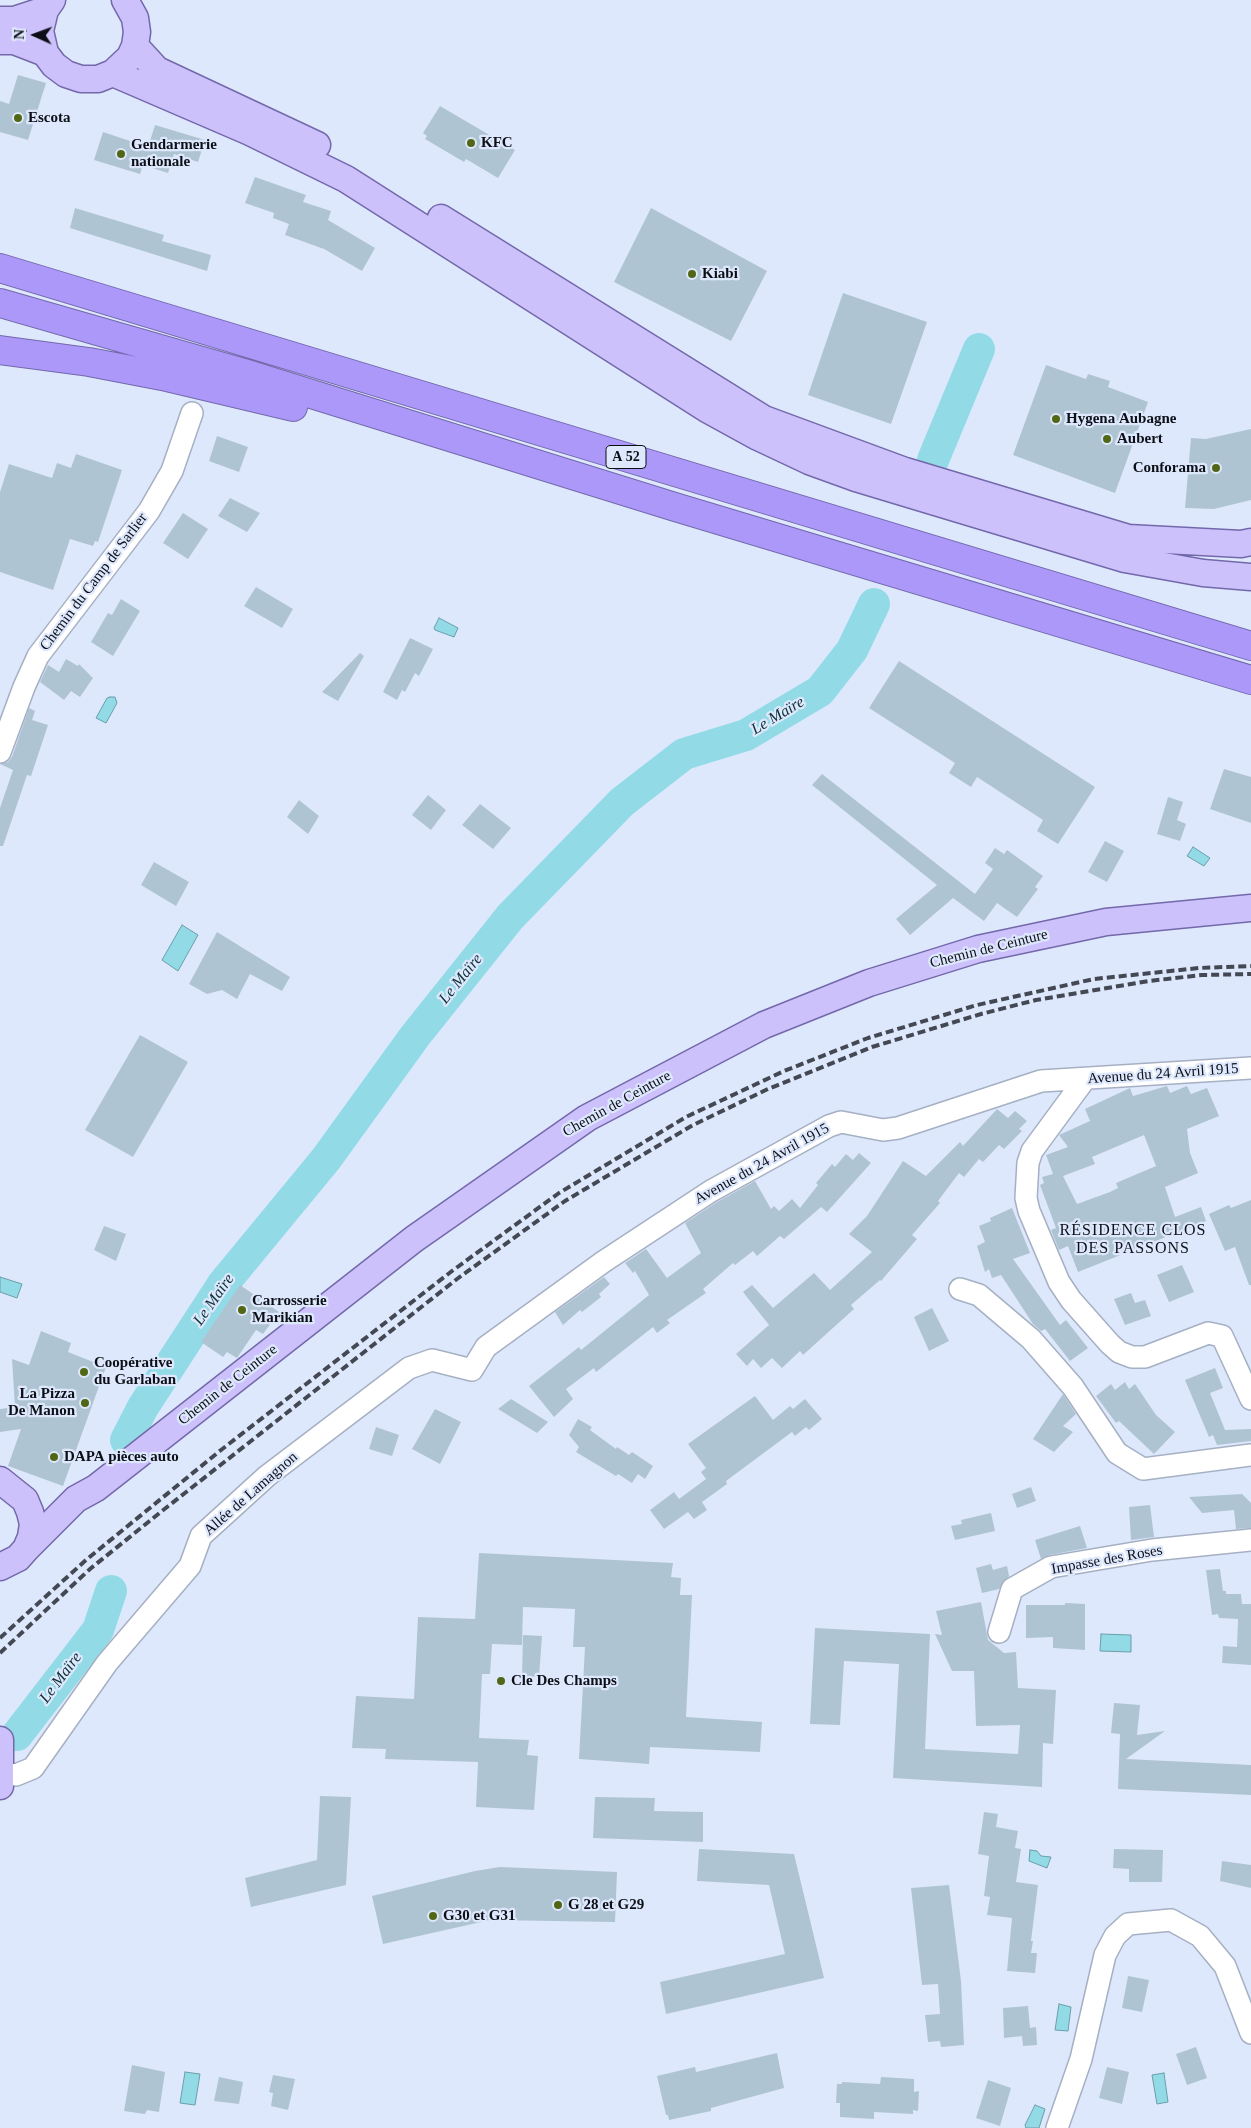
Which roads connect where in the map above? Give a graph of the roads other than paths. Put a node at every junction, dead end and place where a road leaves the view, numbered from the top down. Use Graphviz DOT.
graph roads {
  1 [pos="128,2"];
  2 [pos="49,5"];
  3 [pos="0,20"];
  4 [pos="0,41"];
  5 [pos="135,46"];
  6 [pos="45,53"];
  7 [pos="113,73"];
  8 [pos="0,268"];
  9 [pos="0,303"];
  10 [pos="0,350"];
  11 [pos="192,413"];
  12 [pos="676,507"];
  13 [pos="1251,542"];
  14 [pos="1251,577"];
  15 [pos="1251,646"];
  16 [pos="1251,680"];
  17 [pos="0,752"];
  18 [pos="1251,908"];
  19 [pos="1251,1068"];
  20 [pos="1085,1079"];
  21 [pos="960,1289"];
  22 [pos="472,1370"];
  23 [pos="1251,1399"];
  24 [pos="1251,1455"];
  25 [pos="9,1489"];
  26 [pos="76,1499"];
  27 [pos="1251,1540"];
  28 [pos="9,1565"];
  29 [pos="998,1632"];
  30 [pos="0,1740"];
  31 [pos="1,1777"];
  32 [pos="1251,2032"];
  33 [pos="1057,2128"];
  1 -- 5 [label="main road"];
  2 -- 3 [label="main road"];
  2 -- 6 [label="main road"];
  4 -- 6 [label="main road"];
  5 -- 7 [label="main road"];
  5 -- 13 [label="main road"];
  6 -- 7 [label="main road"];
  7 -- 14 [label="main road"];
  8 -- 15 [label="highway, A 52"];
  9 -- 12 [label="highway, A 52"];
  10 -- 12 [label="highway"];
  11 -- 17 [label="street, Chemin du Camp de Sarlier"];
  12 -- 16 [label="highway, A 52"];
  18 -- 26 [label="main road, Chemin de Ceinture"];
  19 -- 20 [label="street, Avenue du 24 Avril 1915"];
  20 -- 22 [label="street, Avenue du 24 Avril 1915"];
  20 -- 23 [label="street"];
  21 -- 24 [label="street"];
  22 -- 31 [label="street, Allée de Lamagnon"];
  25 -- 26 [label="main road, Chemin de Ceinture"];
  25 -- 28 [label="main road"];
  26 -- 28 [label="main road, Chemin de Ceinture"];
  27 -- 29 [label="street, Impasse des Roses"];
  30 -- 31 [label="main road"];
  32 -- 33 [label="street"];
}
